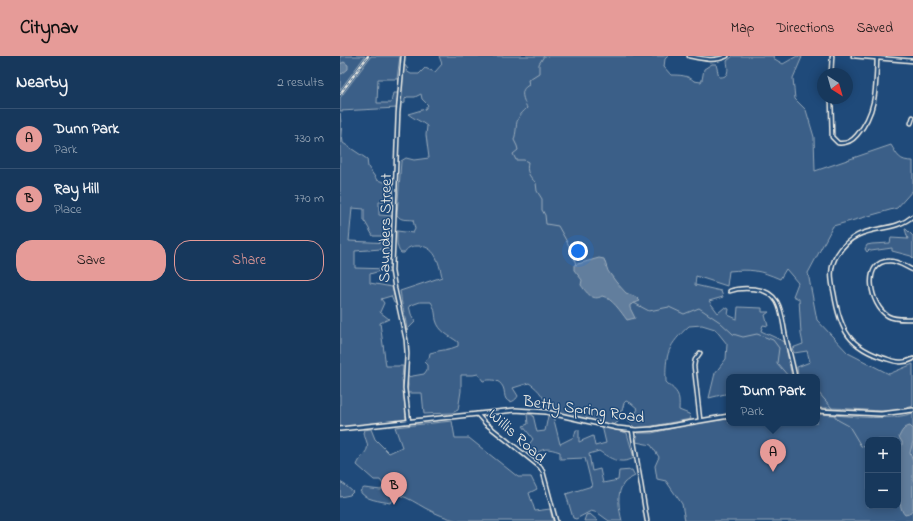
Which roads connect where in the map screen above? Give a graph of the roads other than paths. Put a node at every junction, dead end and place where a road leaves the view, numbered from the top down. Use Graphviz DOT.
graph roads {
  1 [pos="402,56"];
  2 [pos="690,56"];
  3 [pos="727,56"];
  4 [pos="832,56"];
  5 [pos="853,56"];
  6 [pos="884,57"];
  7 [pos="877,58"];
  8 [pos="913,61"];
  9 [pos="831,68"];
  10 [pos="831,104"];
  11 [pos="913,117"];
  12 [pos="911,123"];
  13 [pos="913,216"];
  14 [pos="913,270"];
  15 [pos="730,291"];
  16 [pos="913,319"];
  17 [pos="700,353"];
  18 [pos="913,358"];
  19 [pos="794,374"];
  20 [pos="820,410"];
  21 [pos="913,410"];
  22 [pos="477,414"];
  23 [pos="726,416"];
  24 [pos="700,420"];
  25 [pos="409,422"];
  26 [pos="340,429"];
  27 [pos="632,430"];
  28 [pos="556,521"];
  29 [pos="647,521"];
  1 -- 25 [label="street, Saunders Street"];
  2 -- 3 [label="street"];
  4 -- 9 [label="street"];
  5 -- 7 [label="street"];
  6 -- 7 [label="street"];
  6 -- 8 [label="street"];
  7 -- 10 [label="street"];
  11 -- 12 [label="street"];
  13 -- 18 [label="street"];
  14 -- 16 [label="street"];
  15 -- 19 [label="street"];
  17 -- 24 [label="street"];
  20 -- 21 [label="street"];
  22 -- 25 [label="street, Betty Spring Road"];
  22 -- 27 [label="street, Betty Spring Road"];
  22 -- 28 [label="street, Willis Road"];
  23 -- 24 [label="street, Betty Spring Road"];
  24 -- 27 [label="street, Betty Spring Road"];
  25 -- 26 [label="street, Betty Spring Road"];
  27 -- 29 [label="street"];
}
